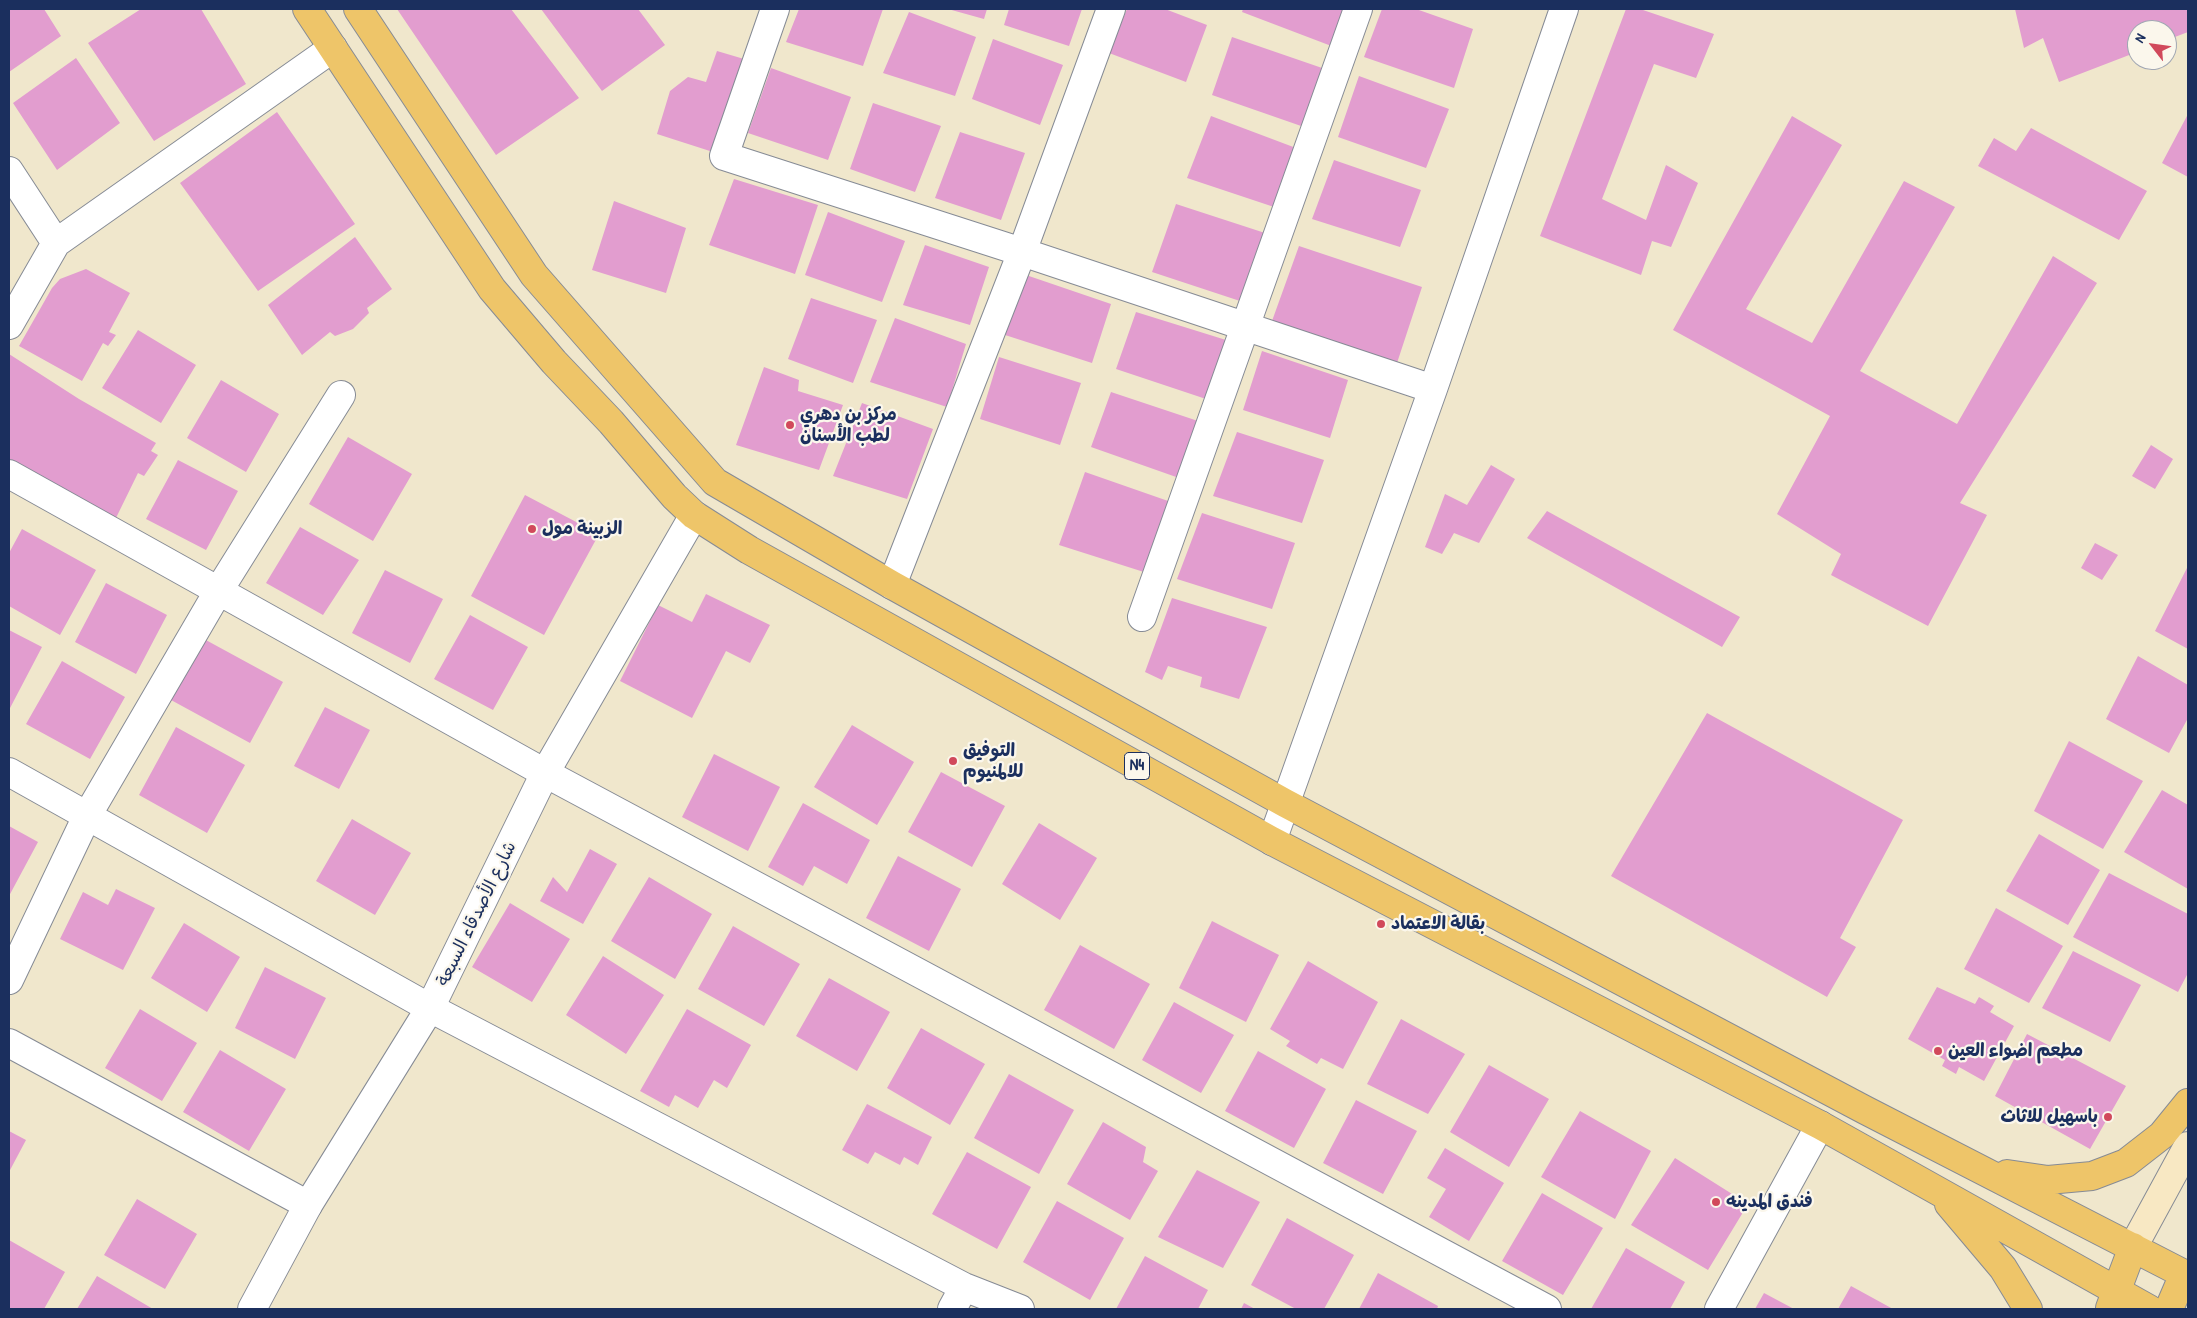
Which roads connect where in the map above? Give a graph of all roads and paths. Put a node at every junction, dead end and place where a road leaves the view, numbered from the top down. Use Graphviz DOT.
graph roads {
  1 [pos="307,9"];
  2 [pos="358,9"];
  3 [pos="776,9"];
  4 [pos="1111,9"];
  5 [pos="1358,9"];
  6 [pos="1564,9"];
  7 [pos="333,48"];
  8 [pos="9,171"];
  9 [pos="56,243"];
  10 [pos="1022,252"];
  11 [pos="9,325"];
  12 [pos="1245,326"];
  13 [pos="1433,389"];
  14 [pos="341,395"];
  15 [pos="9,474"];
  16 [pos="694,514"];
  17 [pos="892,585"];
  18 [pos="219,590"];
  19 [pos="1142,617"];
  20 [pos="9,772"];
  21 [pos="546,773"];
  22 [pos="1285,803"];
  23 [pos="87,816"];
  24 [pos="1272,841"];
  25 [pos="9,980"];
  26 [pos="430,1008"];
  27 [pos="9,1043"];
  28 [pos="2188,1103"];
  29 [pos="1820,1125"];
  30 [pos="2188,1146"];
  31 [pos="1981,1169"];
  32 [pos="1937,1189"];
  33 [pos="308,1204"];
  34 [pos="2134,1247"];
  35 [pos="2186,1269"];
  36 [pos="958,1298"];
  37 [pos="2112,1300"];
  38 [pos="252,1309"];
  39 [pos="1020,1309"];
  40 [pos="1547,1309"];
  41 [pos="1719,1309"];
  42 [pos="2028,1309"];
  43 [pos="2150,1309"];
  44 [pos="2169,1309"];
  1 -- 7 [label="highway, N4"];
  2 -- 17 [label="highway, N4"];
  3 -- 10 [label="street"];
  4 -- 10 [label="street"];
  5 -- 12 [label="street"];
  6 -- 13 [label="street"];
  7 -- 9 [label="street"];
  7 -- 16 [label="highway, N4"];
  8 -- 9 [label="street"];
  9 -- 11 [label="street"];
  10 -- 12 [label="street"];
  10 -- 17 [label="street"];
  12 -- 13 [label="street"];
  12 -- 19 [label="street"];
  13 -- 22 [label="street"];
  14 -- 18 [label="street"];
  15 -- 18 [label="street"];
  16 -- 21 [label="street, شارع الأصدقاء السبعة"];
  16 -- 24 [label="highway, N4"];
  17 -- 22 [label="highway, N4"];
  18 -- 21 [label="street"];
  18 -- 23 [label="street"];
  20 -- 23 [label="street"];
  21 -- 26 [label="street, شارع الأصدقاء السبعة"];
  21 -- 40 [label="street"];
  22 -- 24 [label="street"];
  22 -- 31 [label="highway, N4"];
  23 -- 25 [label="street"];
  23 -- 26 [label="street"];
  24 -- 29 [label="highway, N4"];
  26 -- 33 [label="street, شارع الأصدقاء السبعة"];
  26 -- 36 [label="street"];
  27 -- 33 [label="street"];
  28 -- 31 [label="highway"];
  29 -- 32 [label="highway, N4"];
  29 -- 41 [label="street"];
  30 -- 34 [label="main road"];
  31 -- 34 [label="highway, N4"];
  32 -- 37 [label="highway, N4"];
  32 -- 42 [label="highway"];
  33 -- 38 [label="street, شارع الأصدقاء السبعة"];
  34 -- 35 [label="highway, N4"];
  34 -- 37 [label="highway"];
  35 -- 44 [label="highway, N4"];
  36 -- 39 [label="street"];
  37 -- 43 [label="highway, N4"];
}
